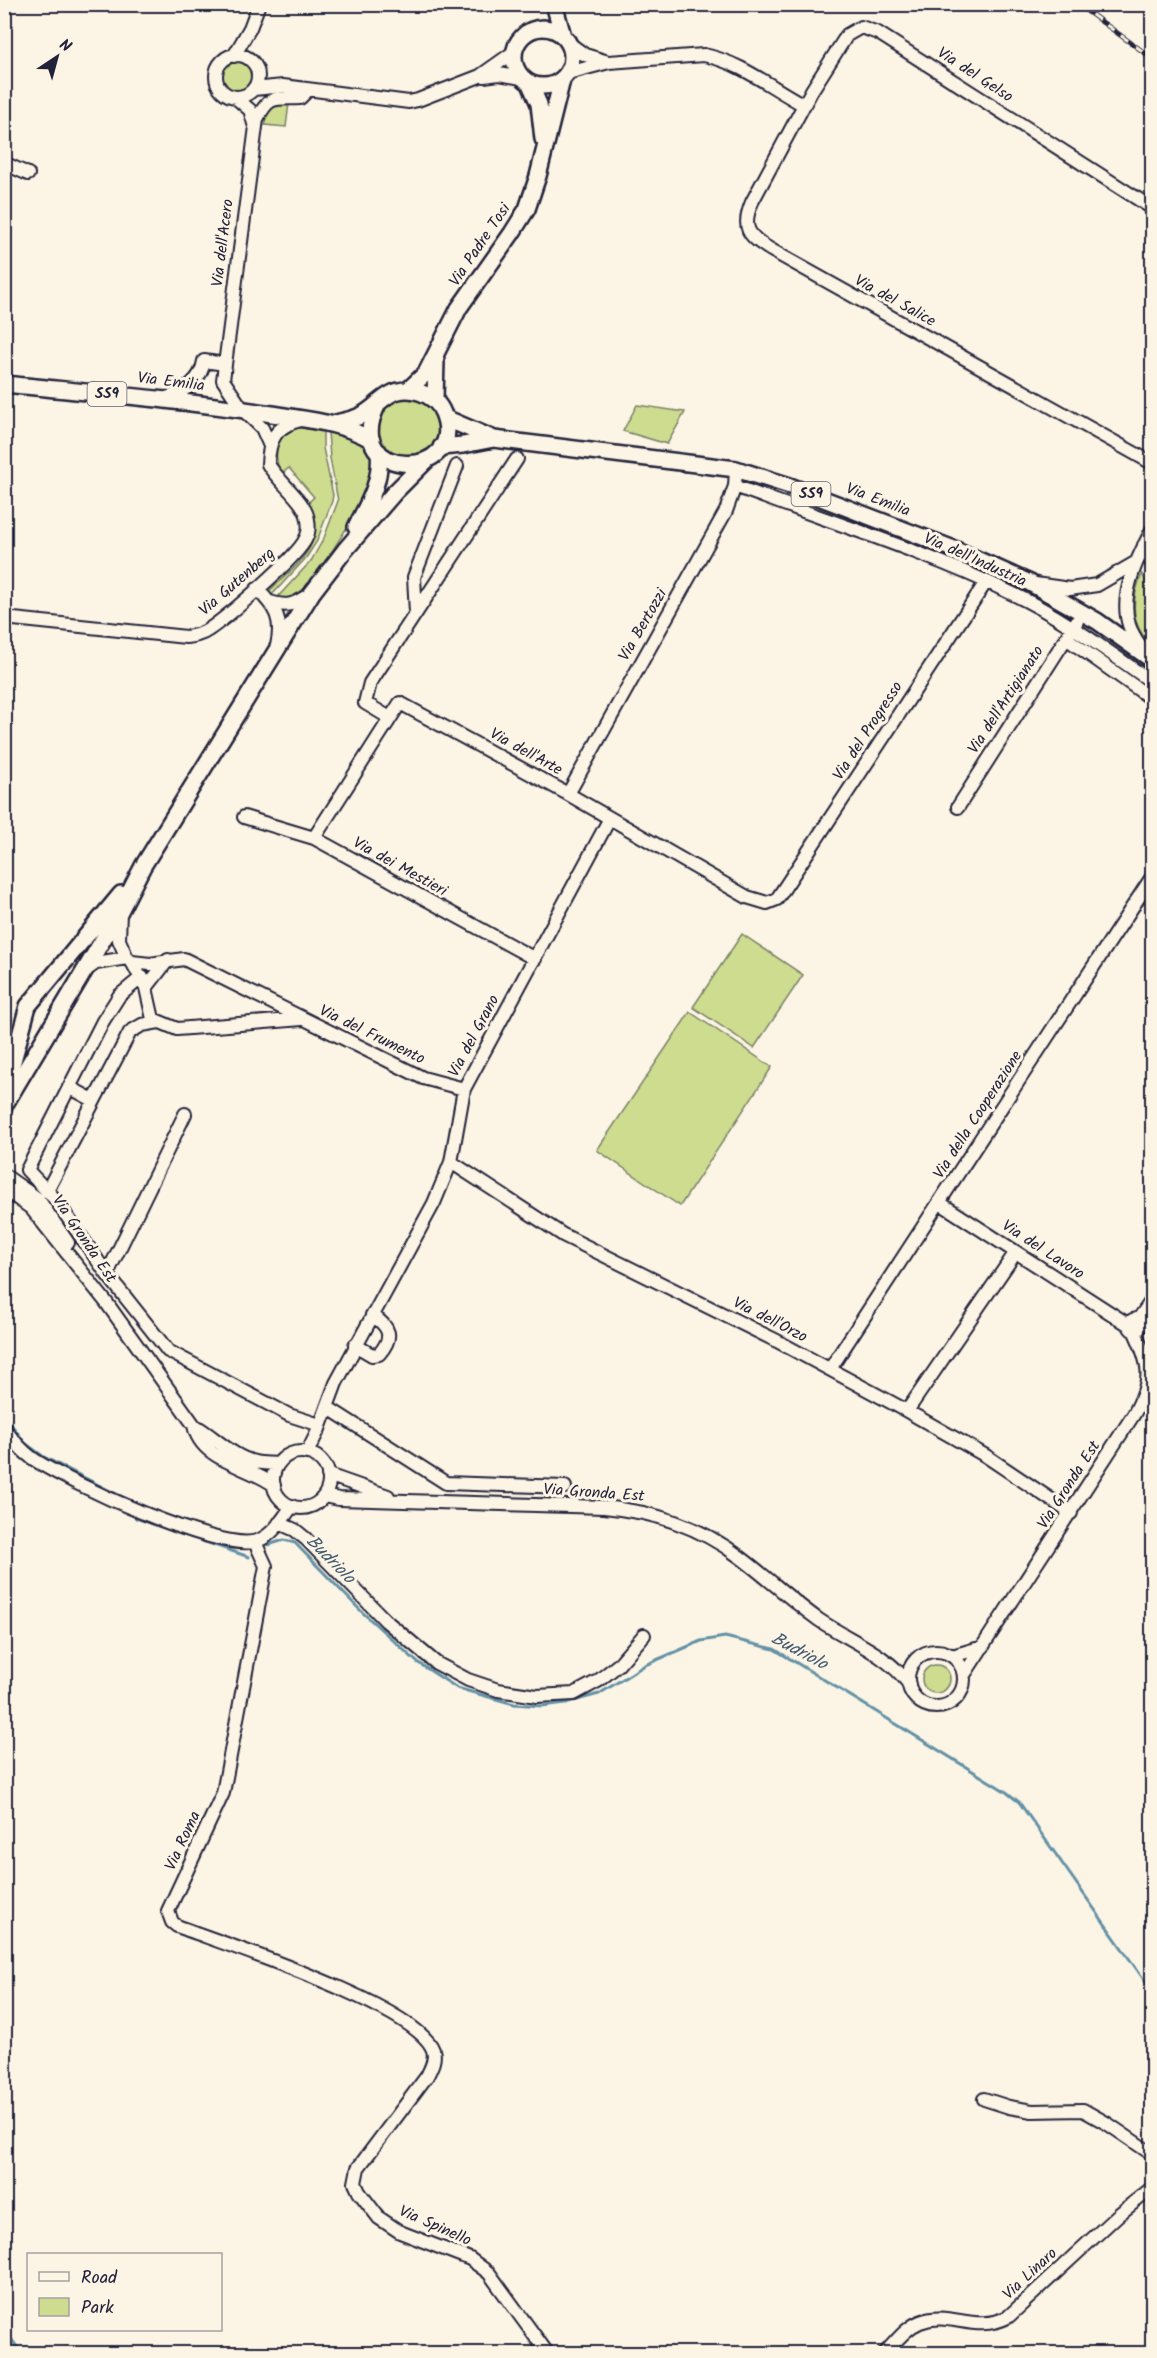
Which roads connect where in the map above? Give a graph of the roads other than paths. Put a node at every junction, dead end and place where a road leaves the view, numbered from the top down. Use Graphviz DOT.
graph roads {
  1 [pos="259,4"];
  2 [pos="549,4"];
  3 [pos="554,4"];
  4 [pos="250,28"];
  5 [pos="535,29"];
  6 [pos="566,40"];
  7 [pos="514,52"];
  8 [pos="234,56"];
  9 [pos="609,63"];
  10 [pos="255,68"];
  11 [pos="480,76"];
  12 [pos="565,77"];
  13 [pos="526,81"];
  14 [pos="284,83"];
  15 [pos="308,87"];
  16 [pos="253,90"];
  17 [pos="235,97"];
  18 [pos="804,105"];
  19 [pos="256,123"];
  20 [pos="543,151"];
  21 [pos="4,163"];
  22 [pos="28,174"];
  23 [pos="1152,208"];
  24 [pos="436,356"];
  25 [pos="225,364"];
  26 [pos="4,384"];
  27 [pos="408,390"];
  28 [pos="164,399"];
  29 [pos="435,401"];
  30 [pos="377,406"];
  31 [pos="243,410"];
  32 [pos="445,418"];
  33 [pos="303,419"];
  34 [pos="332,424"];
  35 [pos="494,439"];
  36 [pos="270,446"];
  37 [pos="376,446"];
  38 [pos="441,447"];
  39 [pos="517,459"];
  40 [pos="427,460"];
  41 [pos="1152,463"];
  42 [pos="457,466"];
  43 [pos="736,469"];
  44 [pos="735,486"];
  45 [pos="883,521"];
  46 [pos="1152,530"];
  47 [pos="878,537"];
  48 [pos="1144,545"];
  49 [pos="345,550"];
  50 [pos="1136,563"];
  51 [pos="1152,563"];
  52 [pos="986,582"];
  53 [pos="1030,583"];
  54 [pos="257,589"];
  55 [pos="312,593"];
  56 [pos="270,602"];
  57 [pos="1083,612"];
  58 [pos="416,613"];
  59 [pos="4,618"];
  60 [pos="1074,626"];
  61 [pos="1066,638"];
  62 [pos="277,649"];
  63 [pos="1149,657"];
  64 [pos="1149,680"];
  65 [pos="1137,688"];
  66 [pos="1152,699"];
  67 [pos="390,718"];
  68 [pos="568,794"];
  69 [pos="958,807"];
  70 [pos="244,817"];
  71 [pos="610,818"];
  72 [pos="314,838"];
  73 [pos="143,866"];
  74 [pos="1152,877"];
  75 [pos="777,899"];
  76 [pos="120,911"];
  77 [pos="535,959"];
  78 [pos="129,960"];
  79 [pos="168,960"];
  80 [pos="84,971"];
  81 [pos="144,983"];
  82 [pos="302,1019"];
  83 [pos="159,1022"];
  84 [pos="4,1083"];
  85 [pos="69,1088"];
  86 [pos="464,1089"];
  87 [pos="93,1100"];
  88 [pos="4,1106"];
  89 [pos="185,1114"];
  90 [pos="451,1162"];
  91 [pos="4,1175"];
  92 [pos="4,1189"];
  93 [pos="47,1191"];
  94 [pos="940,1203"];
  95 [pos="1016,1252"];
  96 [pos="107,1274"];
  97 [pos="1152,1300"];
  98 [pos="106,1302"];
  99 [pos="372,1315"];
  100 [pos="1134,1325"];
  101 [pos="355,1345"];
  102 [pos="830,1370"];
  103 [pos="327,1407"];
  104 [pos="907,1411"];
  105 [pos="194,1425"];
  106 [pos="320,1427"];
  107 [pos="4,1428"];
  108 [pos="312,1455"];
  109 [pos="278,1464"];
  110 [pos="328,1475"];
  111 [pos="274,1485"];
  112 [pos="565,1487"];
  113 [pos="324,1496"];
  114 [pos="400,1501"];
  115 [pos="292,1506"];
  116 [pos="1071,1513"];
  117 [pos="279,1523"];
  118 [pos="255,1542"];
  119 [pos="644,1635"];
  120 [pos="983,1647"];
  121 [pos="952,1656"];
  122 [pos="886,1659"];
  123 [pos="913,1663"];
  124 [pos="963,1675"];
  125 [pos="909,1684"];
  126 [pos="390,2013"];
  127 [pos="984,2099"];
  128 [pos="1152,2154"];
  129 [pos="1152,2188"];
  130 [pos="548,2354"];
  131 [pos="884,2354"];
  1 -- 4 [label="street"];
  2 -- 5 [label="main road"];
  3 -- 6 [label="main road, Via Padre Tosi"];
  4 -- 8 [label="street"];
  4 -- 10 [label="street"];
  5 -- 6 [label="main road"];
  5 -- 7 [label="main road"];
  6 -- 9 [label="street"];
  6 -- 12 [label="main road, Via Padre Tosi"];
  7 -- 11 [label="street"];
  7 -- 13 [label="main road, Via Padre Tosi"];
  8 -- 10 [label="street"];
  8 -- 17 [label="street"];
  9 -- 12 [label="street"];
  9 -- 18 [label="street"];
  10 -- 14 [label="street"];
  10 -- 16 [label="street"];
  11 -- 13 [label="street"];
  11 -- 15 [label="street"];
  12 -- 13 [label="main road"];
  12 -- 20 [label="main road, Via Padre Tosi"];
  13 -- 20 [label="main road, Via Padre Tosi"];
  14 -- 15 [label="street"];
  14 -- 16 [label="street"];
  15 -- 19 [label="street"];
  16 -- 17 [label="street"];
  16 -- 19 [label="street, Via dell'Acero"];
  17 -- 19 [label="street"];
  18 -- 23 [label="street, Via del Gelso"];
  18 -- 41 [label="street, Via del Salice"];
  19 -- 25 [label="street, Via dell'Acero"];
  20 -- 24 [label="main road, Via Padre Tosi"];
  21 -- 22 [label="street"];
  24 -- 27 [label="main road, Via Padre Tosi"];
  24 -- 29 [label="main road, Via Padre Tosi"];
  25 -- 28 [label="street"];
  25 -- 31 [label="street, Via dell'Acero"];
  26 -- 28 [label="main road, Via Emilia / SS9"];
  27 -- 29 [label="main road"];
  27 -- 30 [label="main road, Via Emilia / SS9"];
  28 -- 31 [label="main road, Via Emilia / SS9"];
  29 -- 32 [label="main road"];
  30 -- 34 [label="main road, Via Emilia / SS9"];
  30 -- 37 [label="main road"];
  31 -- 33 [label="main road, Via Emilia / SS9"];
  31 -- 36 [label="street, Via Gutenberg"];
  32 -- 35 [label="main road, Via Emilia / SS9"];
  32 -- 38 [label="main road"];
  33 -- 34 [label="main road, Via Emilia / SS9"];
  33 -- 36 [label="street"];
  34 -- 37 [label="main road, Via Emilia / SS9"];
  35 -- 38 [label="main road, Via Emilia / SS9"];
  35 -- 43 [label="main road, Via Emilia / SS9"];
  36 -- 54 [label="street, Via Gutenberg"];
  37 -- 40 [label="main road, Via Emilia / SS9"];
  37 -- 49 [label="main road"];
  38 -- 40 [label="main road"];
  39 -- 58 [label="street"];
  40 -- 49 [label="main road"];
  42 -- 58 [label="street"];
  43 -- 44 [label="street, Via Bertozzi"];
  43 -- 45 [label="main road, Via Emilia / SS9"];
  44 -- 47 [label="street, Via dell'Industria"];
  44 -- 68 [label="street, Via Bertozzi"];
  45 -- 47 [label="street"];
  45 -- 53 [label="main road, Via Emilia / SS9"];
  46 -- 48 [label="street"];
  47 -- 52 [label="street, Via dell'Industria"];
  48 -- 50 [label="street"];
  48 -- 51 [label="street"];
  49 -- 55 [label="main road"];
  50 -- 53 [label="street"];
  50 -- 63 [label="street"];
  52 -- 60 [label="street, Via dell'Industria"];
  52 -- 75 [label="street, Via del Progresso"];
  53 -- 57 [label="main road, Via Emilia / SS9"];
  54 -- 56 [label="street"];
  54 -- 59 [label="street, Via Gutenberg"];
  55 -- 56 [label="street"];
  55 -- 62 [label="main road"];
  56 -- 62 [label="street"];
  57 -- 60 [label="street, Via dell'Artigianato"];
  57 -- 63 [label="main road, Via Emilia / SS9"];
  58 -- 67 [label="street"];
  60 -- 61 [label="street, Via dell'Artigianato"];
  60 -- 64 [label="street, Via dell'Industria"];
  61 -- 65 [label="street"];
  61 -- 69 [label="street, Via dell'Artigianato"];
  62 -- 73 [label="main road"];
  64 -- 65 [label="street"];
  65 -- 66 [label="street"];
  67 -- 68 [label="street, Via dell'Arte"];
  67 -- 72 [label="street"];
  68 -- 71 [label="street, Via dell'Arte"];
  70 -- 72 [label="street, Via dei Mestieri"];
  71 -- 75 [label="street, Via dell'Arte"];
  71 -- 77 [label="street, Via del Grano"];
  72 -- 77 [label="street, Via dei Mestieri"];
  73 -- 76 [label="main road"];
  73 -- 84 [label="main road"];
  74 -- 94 [label="street, Via della Cooperazione"];
  76 -- 78 [label="street"];
  76 -- 80 [label="main road"];
  77 -- 86 [label="street, Via del Grano"];
  78 -- 79 [label="street, Via del Frumento"];
  78 -- 80 [label="street, Via del Frumento"];
  78 -- 81 [label="street"];
  79 -- 81 [label="street"];
  79 -- 82 [label="street, Via del Frumento"];
  80 -- 88 [label="main road"];
  81 -- 83 [label="street"];
  81 -- 85 [label="street"];
  82 -- 83 [label="street, Via del Frumento"];
  82 -- 86 [label="street, Via del Frumento"];
  83 -- 87 [label="street"];
  85 -- 87 [label="street"];
  85 -- 93 [label="street"];
  86 -- 90 [label="street, Via del Grano"];
  87 -- 93 [label="street"];
  89 -- 96 [label="street"];
  90 -- 99 [label="street, Via del Grano"];
  90 -- 102 [label="street, Via dell'Orzo"];
  91 -- 98 [label="street, Via Gronda Est"];
  92 -- 98 [label="street, Via Gronda Est"];
  93 -- 96 [label="street"];
  94 -- 95 [label="street, Via del Lavoro"];
  94 -- 102 [label="street, Via della Cooperazione"];
  95 -- 100 [label="street, Via del Lavoro"];
  95 -- 104 [label="street"];
  96 -- 106 [label="street"];
  97 -- 100 [label="street"];
  98 -- 105 [label="street, Via Gronda Est"];
  99 -- 101 [label="street, Via del Grano"];
  99 -- 101 [label="street"];
  100 -- 116 [label="street, Via Gronda Est"];
  101 -- 103 [label="street, Via del Grano"];
  102 -- 104 [label="street, Via dell'Orzo"];
  103 -- 106 [label="street, Via del Grano"];
  103 -- 112 [label="street"];
  104 -- 116 [label="street, Via dell'Orzo"];
  105 -- 109 [label="street, Via Gronda Est"];
  105 -- 111 [label="street, Via Gronda Est"];
  106 -- 108 [label="street, Via del Grano"];
  107 -- 118 [label="street"];
  108 -- 109 [label="street"];
  108 -- 110 [label="street"];
  109 -- 111 [label="street"];
  110 -- 113 [label="street"];
  110 -- 114 [label="street, Via Gronda Est"];
  111 -- 115 [label="street, Via Gronda Est"];
  113 -- 114 [label="street, Via Gronda Est"];
  113 -- 115 [label="street, Via Gronda Est"];
  114 -- 122 [label="street, Via Gronda Est"];
  115 -- 117 [label="street"];
  116 -- 120 [label="street, Via Gronda Est"];
  117 -- 118 [label="street"];
  117 -- 119 [label="street"];
  118 -- 126 [label="street, Via Roma"];
  120 -- 121 [label="street"];
  120 -- 124 [label="street, Via Gronda Est"];
  121 -- 123 [label="street"];
  121 -- 124 [label="street"];
  122 -- 123 [label="street, Via Gronda Est"];
  122 -- 125 [label="street, Via Gronda Est"];
  123 -- 125 [label="street"];
  124 -- 125 [label="street, Via Gronda Est"];
  126 -- 130 [label="street, Via Spinello"];
  127 -- 128 [label="street"];
  129 -- 131 [label="street, Via Linaro"];
}
